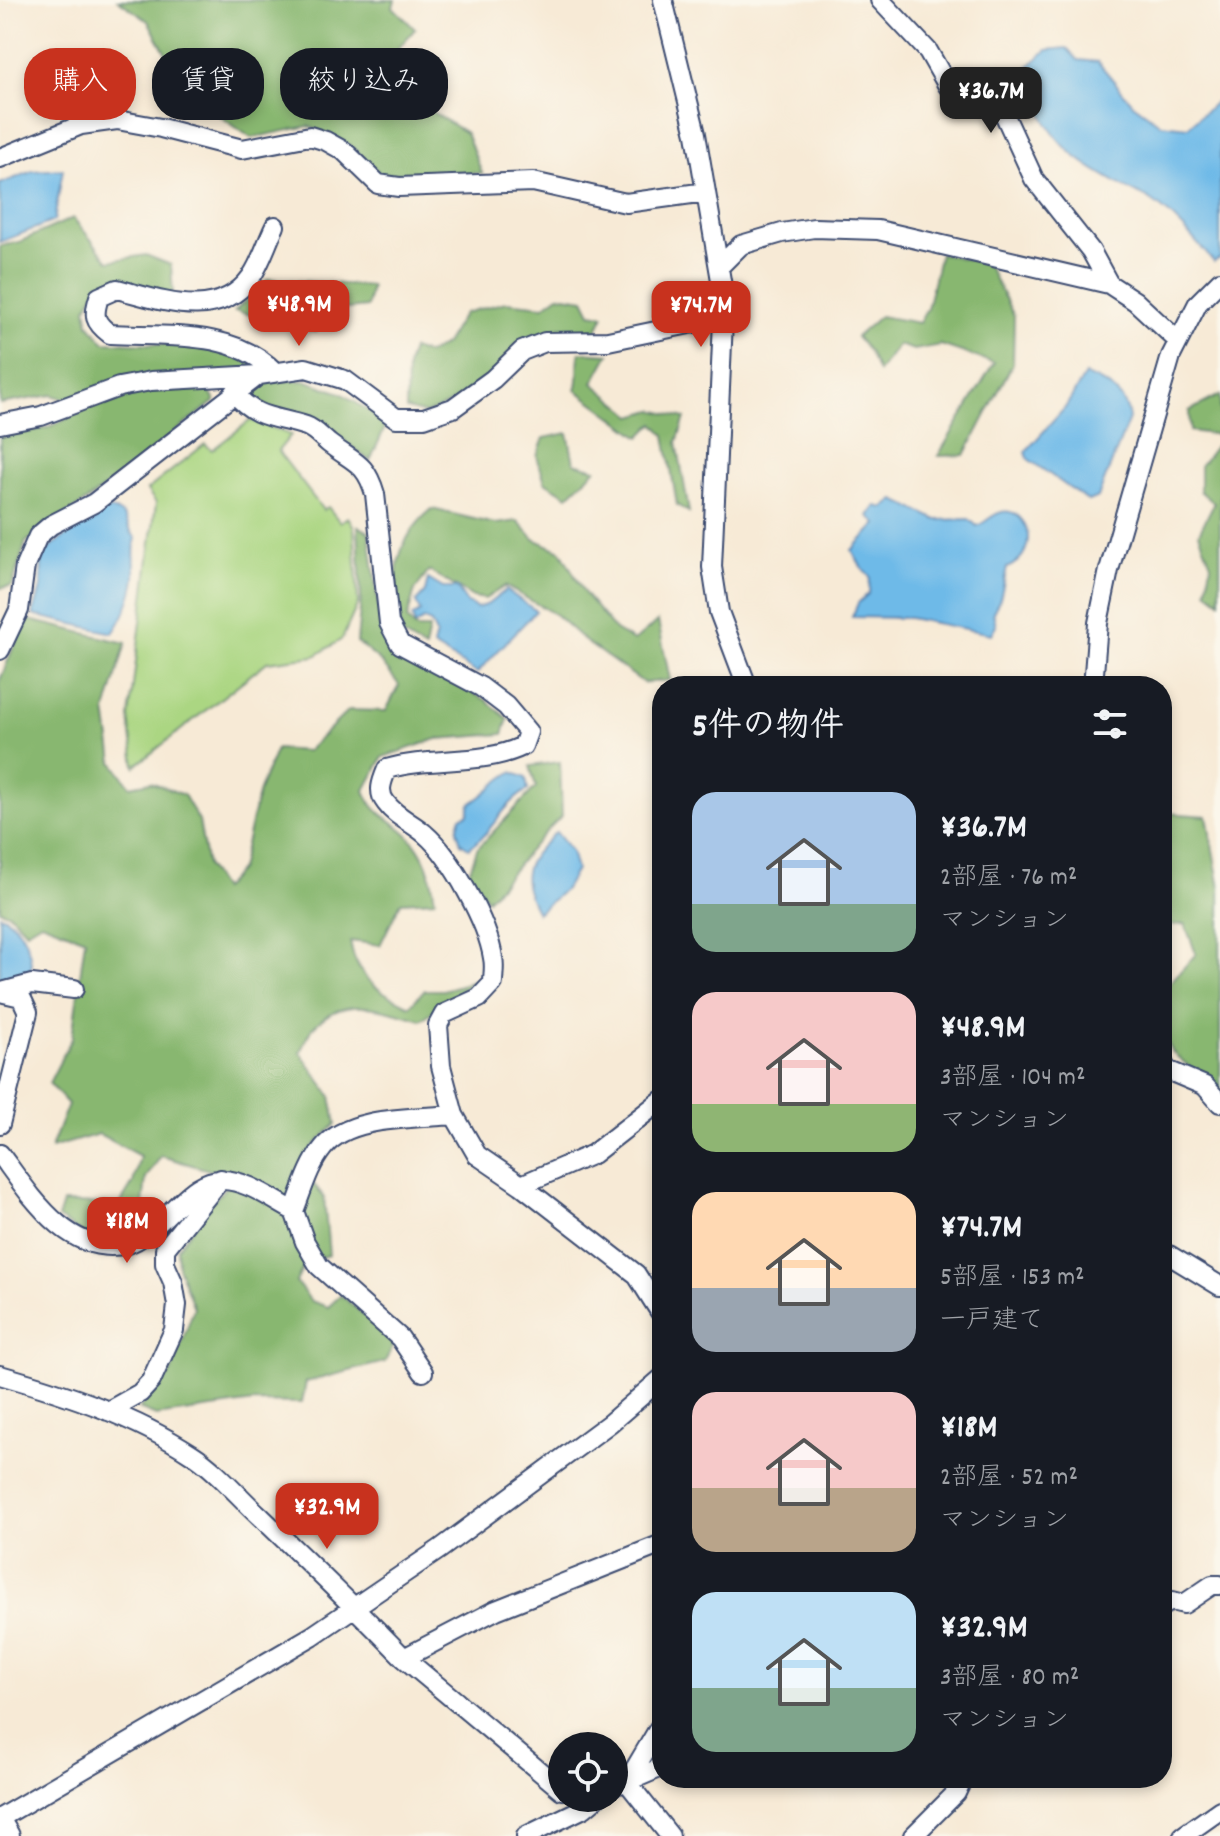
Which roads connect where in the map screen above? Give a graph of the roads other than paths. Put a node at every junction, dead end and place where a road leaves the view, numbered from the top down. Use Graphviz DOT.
graph roads {
  1 [pos="663,0"];
  2 [pos="880,0"];
  3 [pos="0,158"];
  4 [pos="706,192"];
  5 [pos="275,226"];
  6 [pos="719,267"];
  7 [pos="1220,281"];
  8 [pos="1109,284"];
  9 [pos="723,317"];
  10 [pos="1178,341"];
  11 [pos="267,374"];
  12 [pos="234,393"];
  13 [pos="0,424"];
  14 [pos="0,650"];
  15 [pos="743,676"];
  16 [pos="1094,676"];
  17 [pos="74,989"];
  18 [pos="1,992"];
  19 [pos="1172,1070"];
  20 [pos="1220,1103"];
  21 [pos="652,1108"];
  22 [pos="454,1115"];
  23 [pos="0,1124"];
  24 [pos="0,1154"];
  25 [pos="221,1179"];
  26 [pos="521,1185"];
  27 [pos="294,1211"];
  28 [pos="1172,1257"];
  29 [pos="1220,1286"];
  30 [pos="652,1299"];
  31 [pos="423,1372"];
  32 [pos="0,1375"];
  33 [pos="652,1387"];
  34 [pos="108,1411"];
  35 [pos="652,1548"];
  36 [pos="1220,1585"];
  37 [pos="1172,1601"];
  38 [pos="355,1607"];
  39 [pos="404,1658"];
  40 [pos="652,1738"];
  41 [pos="652,1771"];
  42 [pos="628,1773"];
  43 [pos="548,1778"];
  44 [pos="628,1780"];
  45 [pos="958,1788"];
  46 [pos="628,1791"];
  47 [pos="1220,1810"];
  48 [pos="566,1812"];
  49 [pos="0,1821"];
  50 [pos="7,1836"];
  51 [pos="526,1836"];
  52 [pos="670,1836"];
  53 [pos="913,1836"];
  54 [pos="1183,1836"];
  1 -- 4 [label="street"];
  2 -- 8 [label="street"];
  3 -- 4 [label="street"];
  4 -- 6 [label="street"];
  5 -- 11 [label="street"];
  6 -- 8 [label="street"];
  6 -- 9 [label="street"];
  7 -- 10 [label="street"];
  8 -- 10 [label="street"];
  9 -- 11 [label="street"];
  9 -- 15 [label="street"];
  10 -- 16 [label="street"];
  11 -- 12 [label="street"];
  11 -- 13 [label="street"];
  12 -- 14 [label="street"];
  12 -- 22 [label="street"];
  17 -- 18 [label="street"];
  18 -- 23 [label="street"];
  19 -- 20 [label="street"];
  21 -- 26 [label="street"];
  22 -- 26 [label="street"];
  22 -- 27 [label="street"];
  24 -- 25 [label="street"];
  25 -- 27 [label="street"];
  25 -- 34 [label="street"];
  26 -- 30 [label="street"];
  27 -- 31 [label="street"];
  28 -- 29 [label="street"];
  32 -- 34 [label="street"];
  33 -- 38 [label="street"];
  34 -- 38 [label="street"];
  35 -- 39 [label="street"];
  36 -- 37 [label="street"];
  38 -- 39 [label="street"];
  38 -- 49 [label="street"];
  39 -- 43 [label="street"];
  40 -- 42 [label="street"];
  41 -- 44 [label="street"];
  45 -- 53 [label="street"];
  46 -- 52 [label="street"];
  47 -- 54 [label="street"];
  48 -- 51 [label="street"];
  49 -- 50 [label="main road"];
}
